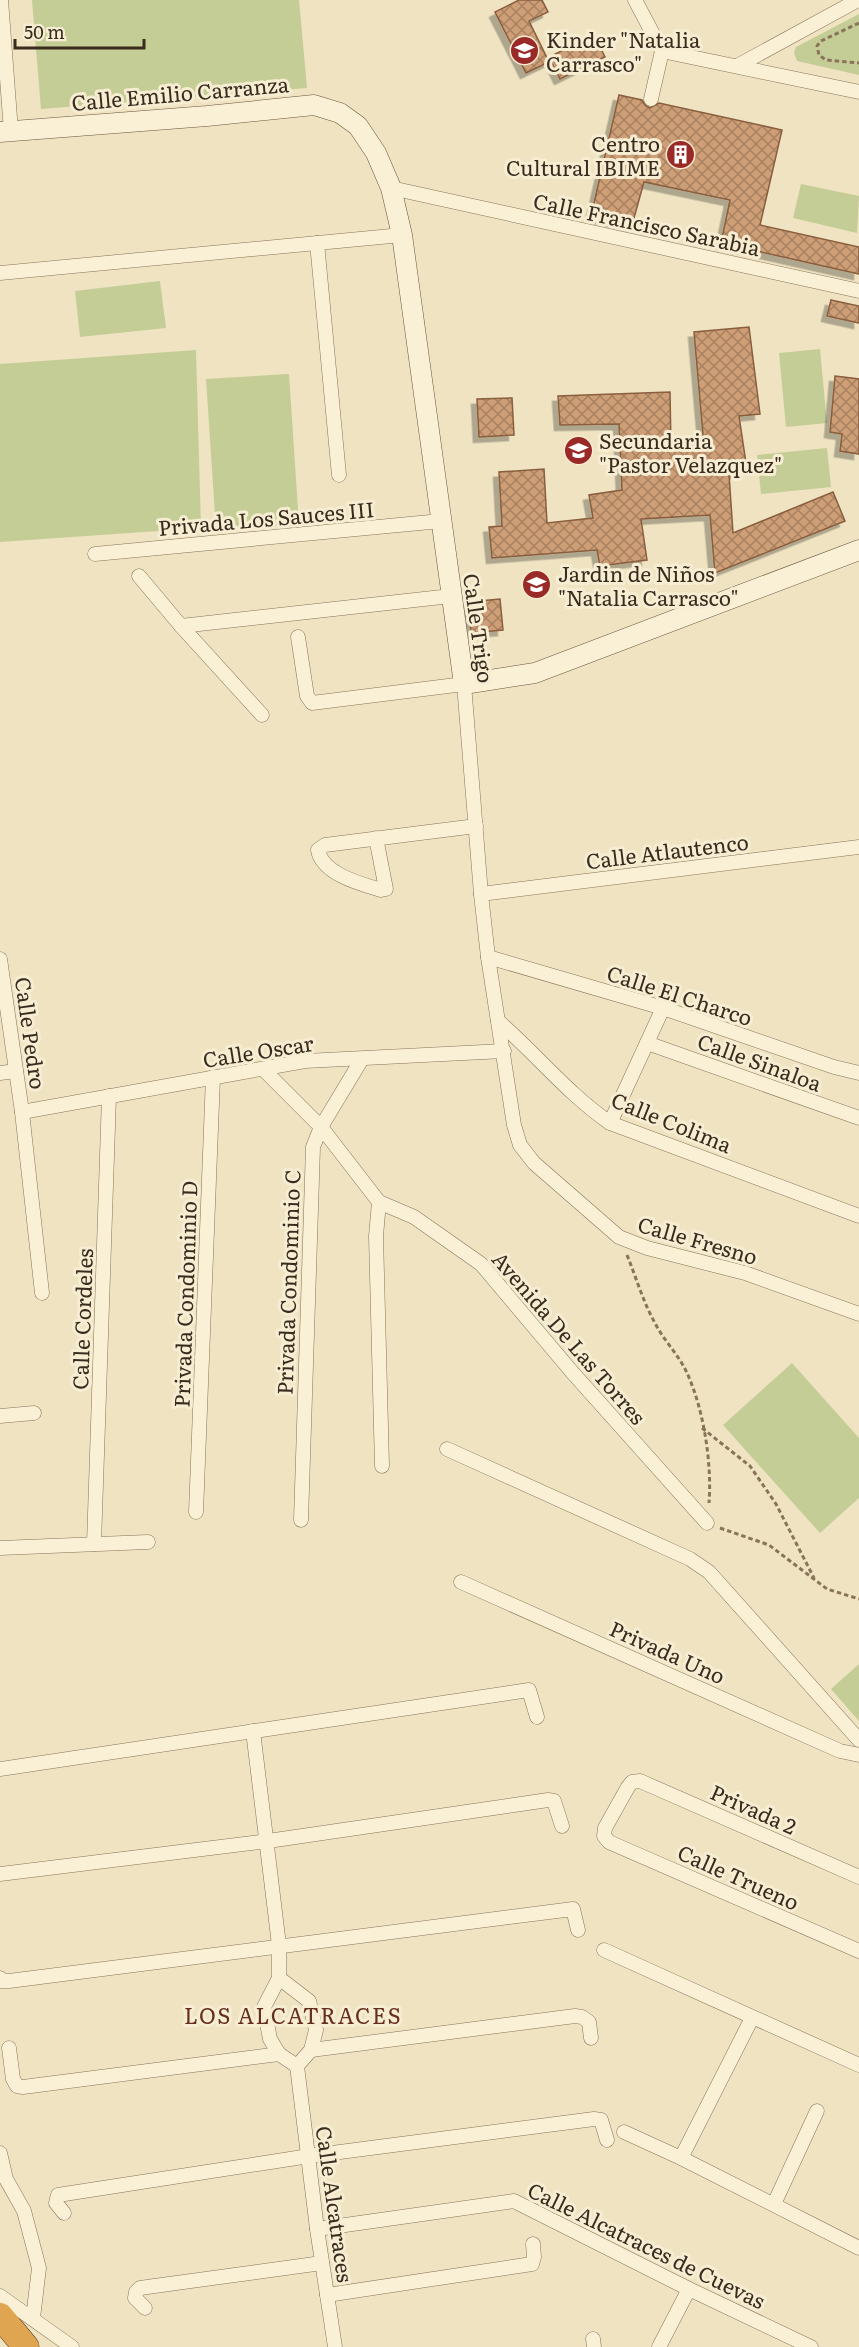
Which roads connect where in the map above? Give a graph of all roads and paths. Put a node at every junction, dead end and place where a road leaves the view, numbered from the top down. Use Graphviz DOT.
graph roads {
  1 [pos="2,0"];
  2 [pos="635,0"];
  3 [pos="858,0"];
  4 [pos="859,23"];
  5 [pos="1,26"];
  6 [pos="662,51"];
  7 [pos="859,63"];
  8 [pos="737,66"];
  9 [pos="859,92"];
  10 [pos="651,99"];
  11 [pos="358,126"];
  12 [pos="5,131"];
  13 [pos="391,188"];
  14 [pos="402,235"];
  15 [pos="317,243"];
  16 [pos="0,273"];
  17 [pos="859,291"];
  18 [pos="339,475"];
  19 [pos="441,521"];
  20 [pos="859,550"];
  21 [pos="95,554"];
  22 [pos="140,576"];
  23 [pos="451,596"];
  24 [pos="181,626"];
  25 [pos="298,637"];
  26 [pos="464,684"];
  27 [pos="262,715"];
  28 [pos="476,826"];
  29 [pos="376,838"];
  30 [pos="859,847"];
  31 [pos="481,894"];
  32 [pos="488,957"];
  33 [pos="0,959"];
  34 [pos="663,1008"];
  35 [pos="498,1021"];
  36 [pos="647,1043"];
  37 [pos="504,1051"];
  38 [pos="362,1059"];
  39 [pos="263,1069"];
  40 [pos="16,1071"];
  41 [pos="0,1073"];
  42 [pos="859,1073"];
  43 [pos="213,1077"];
  44 [pos="109,1096"];
  45 [pos="22,1112"];
  46 [pos="859,1119"];
  47 [pos="610,1123"];
  48 [pos="321,1126"];
  49 [pos="520,1145"];
  50 [pos="379,1202"];
  51 [pos="859,1216"];
  52 [pos="619,1237"];
  53 [pos="42,1293"];
  54 [pos="859,1314"];
  55 [pos="34,1413"];
  56 [pos="0,1416"];
  57 [pos="702,1428"];
  58 [pos="447,1449"];
  59 [pos="382,1466"];
  60 [pos="196,1512"];
  61 [pos="301,1520"];
  62 [pos="707,1523"];
  63 [pos="147,1542"];
  64 [pos="94,1544"];
  65 [pos="0,1548"];
  66 [pos="815,1580"];
  67 [pos="462,1582"];
  68 [pos="859,1599"];
  69 [pos="537,1717"];
  70 [pos="253,1731"];
  71 [pos="859,1740"];
  72 [pos="859,1755"];
  73 [pos="0,1769"];
  74 [pos="562,1826"];
  75 [pos="604,1836"];
  76 [pos="268,1841"];
  77 [pos="0,1874"];
  78 [pos="859,1877"];
  79 [pos="578,1930"];
  80 [pos="279,1945"];
  81 [pos="604,1950"];
  82 [pos="859,1952"];
  83 [pos="0,1977"];
  84 [pos="279,1978"];
  85 [pos="752,2018"];
  86 [pos="591,2038"];
  87 [pos="9,2048"];
  88 [pos="311,2050"];
  89 [pos="279,2054"];
  90 [pos="859,2065"];
  91 [pos="297,2066"];
  92 [pos="817,2111"];
  93 [pos="624,2132"];
  94 [pos="607,2140"];
  95 [pos="0,2153"];
  96 [pos="309,2156"];
  97 [pos="681,2158"];
  98 [pos="774,2204"];
  99 [pos="64,2213"];
  100 [pos="317,2229"];
  101 [pos="533,2244"];
  102 [pos="859,2248"];
  103 [pos="322,2263"];
  104 [pos="688,2289"];
  105 [pos="327,2295"];
  106 [pos="0,2296"];
  107 [pos="145,2308"];
  108 [pos="0,2316"];
  109 [pos="33,2318"];
  110 [pos="26,2347"];
  111 [pos="72,2347"];
  112 [pos="334,2347"];
  113 [pos="659,2347"];
  114 [pos="811,2347"];
  1 -- 5 [label="street"];
  2 -- 6 [label="street"];
  3 -- 8 [label="street"];
  4 -- 7 [label="path"];
  5 -- 12 [label="street"];
  6 -- 8 [label="street"];
  6 -- 10 [label="street"];
  8 -- 9 [label="street"];
  11 -- 12 [label="street, Calle Emilio Carranza"];
  11 -- 13 [label="street, Calle Trigo"];
  13 -- 14 [label="street, Calle Trigo"];
  13 -- 17 [label="street, Calle Francisco Sarabia"];
  14 -- 15 [label="street"];
  14 -- 19 [label="street, Calle Trigo"];
  15 -- 16 [label="street"];
  15 -- 18 [label="street"];
  19 -- 21 [label="street, Privada Los Sauces III"];
  19 -- 23 [label="street, Calle Trigo"];
  20 -- 26 [label="street"];
  22 -- 24 [label="street"];
  23 -- 24 [label="street"];
  23 -- 26 [label="street, Calle Trigo"];
  24 -- 27 [label="street"];
  25 -- 26 [label="street"];
  26 -- 28 [label="street, Calle Trigo"];
  28 -- 29 [label="street"];
  28 -- 31 [label="street, Calle Trigo"];
  29 -- 29 [label="street"];
  30 -- 31 [label="street, Calle Atlautenco"];
  31 -- 32 [label="street, Calle Trigo"];
  32 -- 34 [label="street, Calle El Charco"];
  32 -- 35 [label="street, Calle Trigo"];
  33 -- 40 [label="street, Calle Pedro"];
  34 -- 36 [label="street"];
  34 -- 42 [label="street, Calle El Charco"];
  35 -- 37 [label="street, Calle Trigo"];
  35 -- 47 [label="street, Calle Colima"];
  36 -- 46 [label="street, Calle Sinaloa"];
  36 -- 47 [label="street"];
  37 -- 38 [label="street, Calle Oscar"];
  37 -- 49 [label="street, Calle Trigo"];
  38 -- 39 [label="street, Calle Oscar"];
  38 -- 48 [label="street, Privada Condominio C"];
  39 -- 43 [label="street, Calle Oscar"];
  39 -- 48 [label="street, Avenida De Las Torres"];
  40 -- 41 [label="street"];
  40 -- 45 [label="street, Calle Pedro"];
  43 -- 44 [label="street, Calle Oscar"];
  43 -- 60 [label="street, Privada Condominio D"];
  44 -- 45 [label="street, Calle Oscar"];
  44 -- 64 [label="street, Calle Cordeles"];
  45 -- 53 [label="street, Calle Pedro"];
  47 -- 51 [label="street, Calle Colima"];
  48 -- 50 [label="street, Avenida De Las Torres"];
  48 -- 61 [label="street, Privada Condominio C"];
  49 -- 52 [label="street, Calle Fresno"];
  50 -- 59 [label="street"];
  50 -- 62 [label="street, Avenida De Las Torres"];
  52 -- 54 [label="street, Calle Fresno"];
  52 -- 57 [label="path"];
  55 -- 56 [label="street"];
  57 -- 62 [label="path"];
  57 -- 66 [label="path"];
  58 -- 71 [label="street"];
  62 -- 66 [label="path"];
  63 -- 64 [label="street"];
  64 -- 65 [label="street"];
  66 -- 68 [label="path"];
  67 -- 72 [label="street, Privada Uno"];
  69 -- 70 [label="street"];
  70 -- 73 [label="street"];
  70 -- 76 [label="street"];
  74 -- 76 [label="street"];
  75 -- 78 [label="street, Privada 2"];
  75 -- 82 [label="street, Calle Trueno"];
  76 -- 77 [label="street"];
  76 -- 80 [label="street"];
  79 -- 80 [label="street"];
  80 -- 83 [label="street"];
  80 -- 84 [label="street"];
  81 -- 85 [label="street"];
  84 -- 88 [label="street"];
  84 -- 89 [label="street"];
  85 -- 90 [label="street"];
  85 -- 97 [label="street"];
  86 -- 88 [label="street"];
  87 -- 89 [label="street"];
  88 -- 91 [label="street"];
  89 -- 91 [label="street"];
  91 -- 96 [label="street, Calle Alcatraces"];
  92 -- 98 [label="street"];
  93 -- 97 [label="street"];
  94 -- 96 [label="street"];
  95 -- 109 [label="street"];
  96 -- 99 [label="street"];
  96 -- 100 [label="street, Calle Alcatraces"];
  97 -- 98 [label="street"];
  98 -- 102 [label="street"];
  100 -- 103 [label="street, Calle Alcatraces"];
  100 -- 104 [label="street, Calle Alcatraces de Cuevas"];
  101 -- 105 [label="street"];
  103 -- 105 [label="street, Calle Alcatraces"];
  103 -- 107 [label="street"];
  104 -- 113 [label="street"];
  104 -- 114 [label="street, Calle Alcatraces de Cuevas"];
  105 -- 112 [label="street, Calle Alcatraces"];
  106 -- 109 [label="street"];
  108 -- 110 [label="highway"];
  109 -- 111 [label="street"];
}
